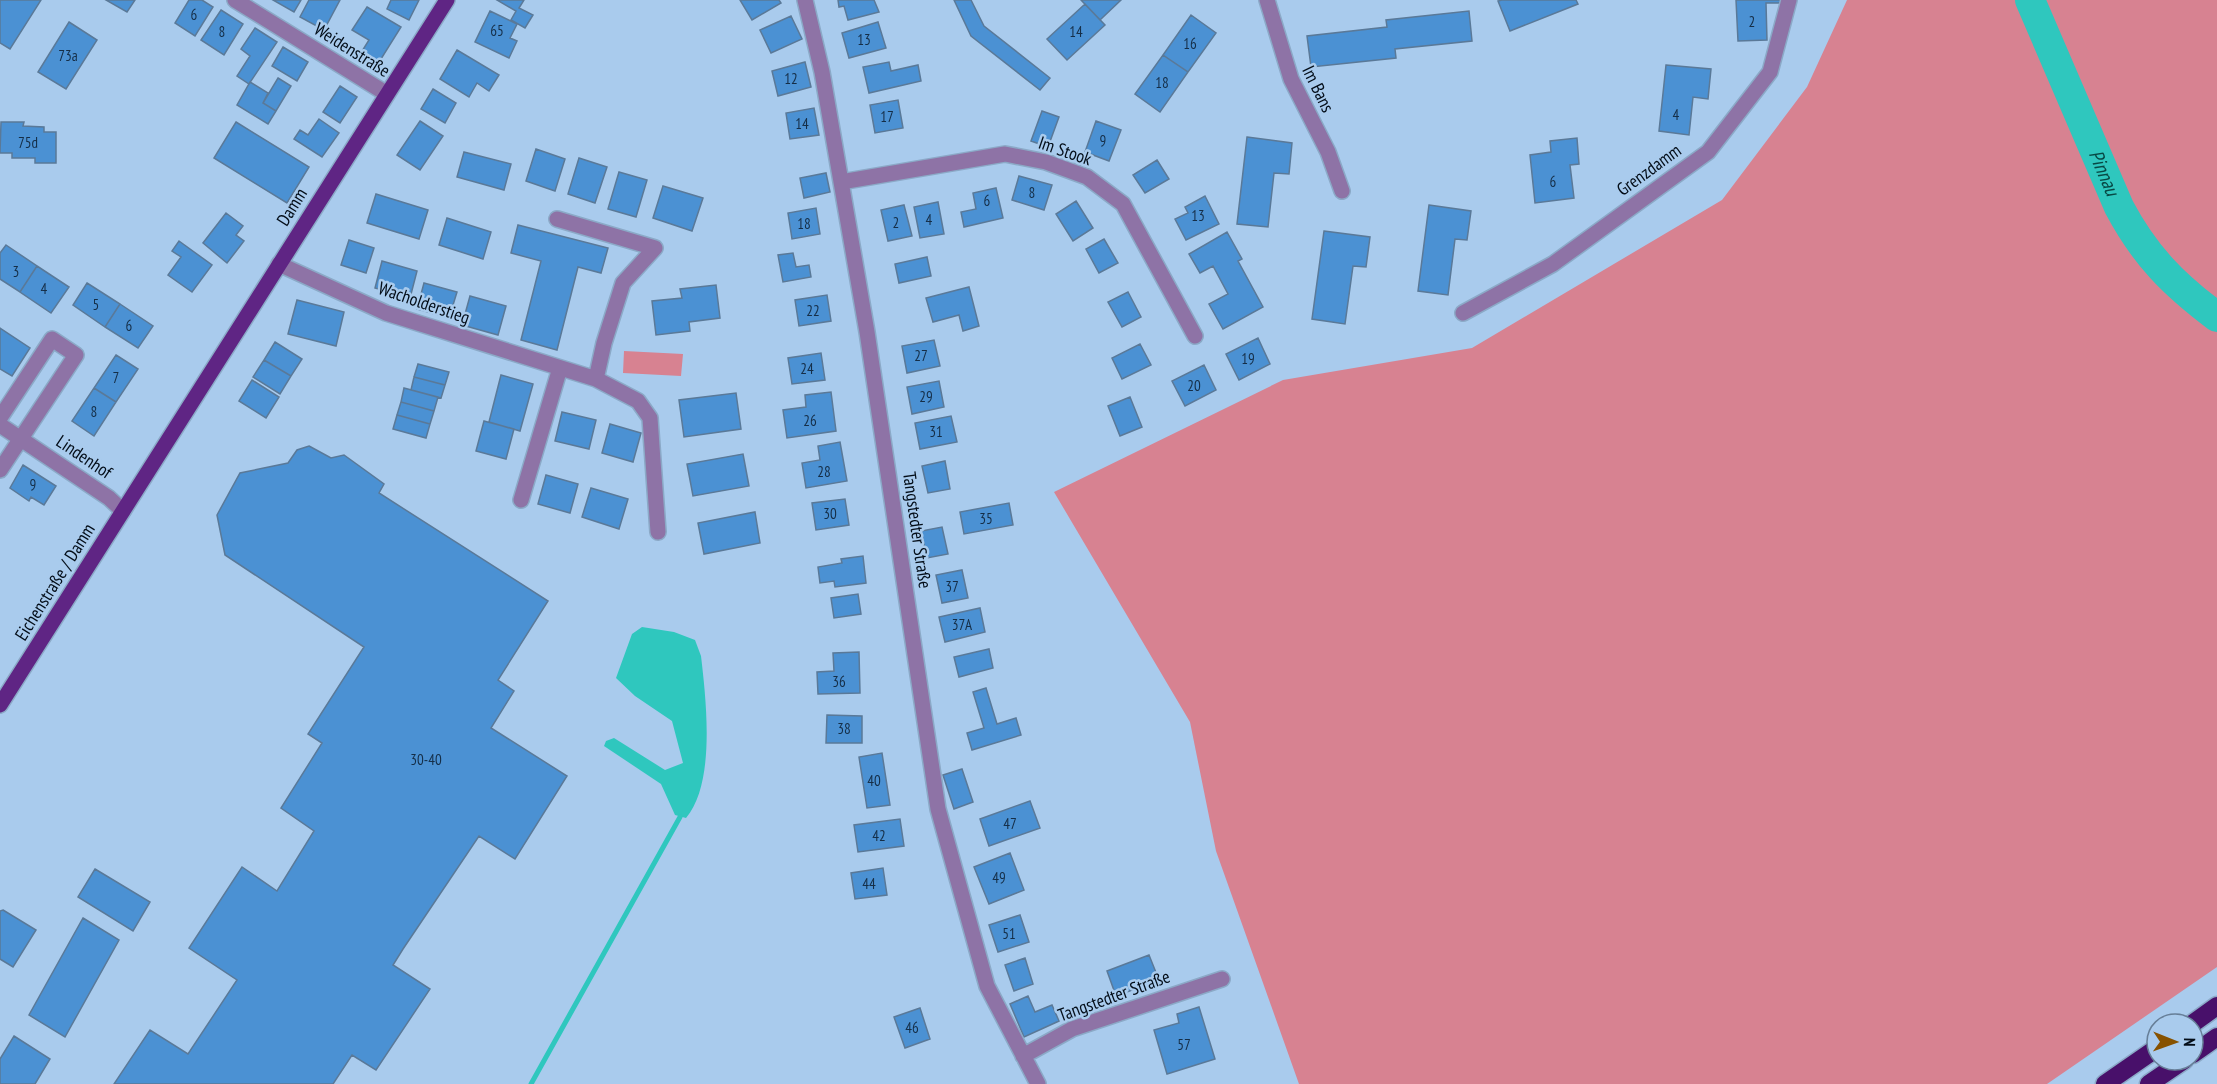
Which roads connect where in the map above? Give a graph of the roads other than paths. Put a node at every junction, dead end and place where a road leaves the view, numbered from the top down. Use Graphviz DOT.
graph roads {
  1 [pos="235,0"];
  2 [pos="447,0"];
  3 [pos="805,0"];
  4 [pos="1266,0"];
  5 [pos="1790,0"];
  6 [pos="387,94"];
  7 [pos="841,182"];
  8 [pos="1342,191"];
  9 [pos="557,219"];
  10 [pos="279,264"];
  11 [pos="1463,313"];
  12 [pos="1195,336"];
  13 [pos="561,368"];
  14 [pos="596,379"];
  15 [pos="0,417"];
  16 [pos="0,425"];
  17 [pos="171,435"];
  18 [pos="21,438"];
  19 [pos="0,470"];
  20 [pos="521,500"];
  21 [pos="123,511"];
  22 [pos="658,532"];
  23 [pos="0,705"];
  24 [pos="1222,979"];
  25 [pos="1023,1056"];
  26 [pos="2145,1056"];
  27 [pos="2166,1072"];
  28 [pos="1038,1084"];
  29 [pos="2105,1084"];
  30 [pos="2149,1084"];
  1 -- 6 [label="street, Weidenstraße"];
  2 -- 6 [label="main road, Damm"];
  3 -- 7 [label="street, Tangstedter Straße"];
  4 -- 8 [label="street, Im Bans"];
  5 -- 11 [label="street, Grenzdamm"];
  6 -- 10 [label="main road, Damm"];
  7 -- 12 [label="street, Im Stook"];
  7 -- 25 [label="street, Tangstedter Straße"];
  9 -- 14 [label="street"];
  10 -- 13 [label="street, Wacholderstieg"];
  10 -- 17 [label="main road, Damm"];
  13 -- 14 [label="street, Wacholderstieg"];
  13 -- 20 [label="street"];
  14 -- 22 [label="street, Wacholderstieg"];
  15 -- 18 [label="street"];
  16 -- 18 [label="street, Lindenhof"];
  17 -- 21 [label="main road, Eichenstraße / Damm"];
  18 -- 19 [label="street"];
  18 -- 21 [label="street, Lindenhof"];
  21 -- 23 [label="main road, Eichenstraße / Damm"];
  24 -- 25 [label="street, Tangstedter Straße"];
  25 -- 28 [label="street, Tangstedter Straße"];
  26 -- 29 [label="highway"];
  27 -- 30 [label="highway"];
}
